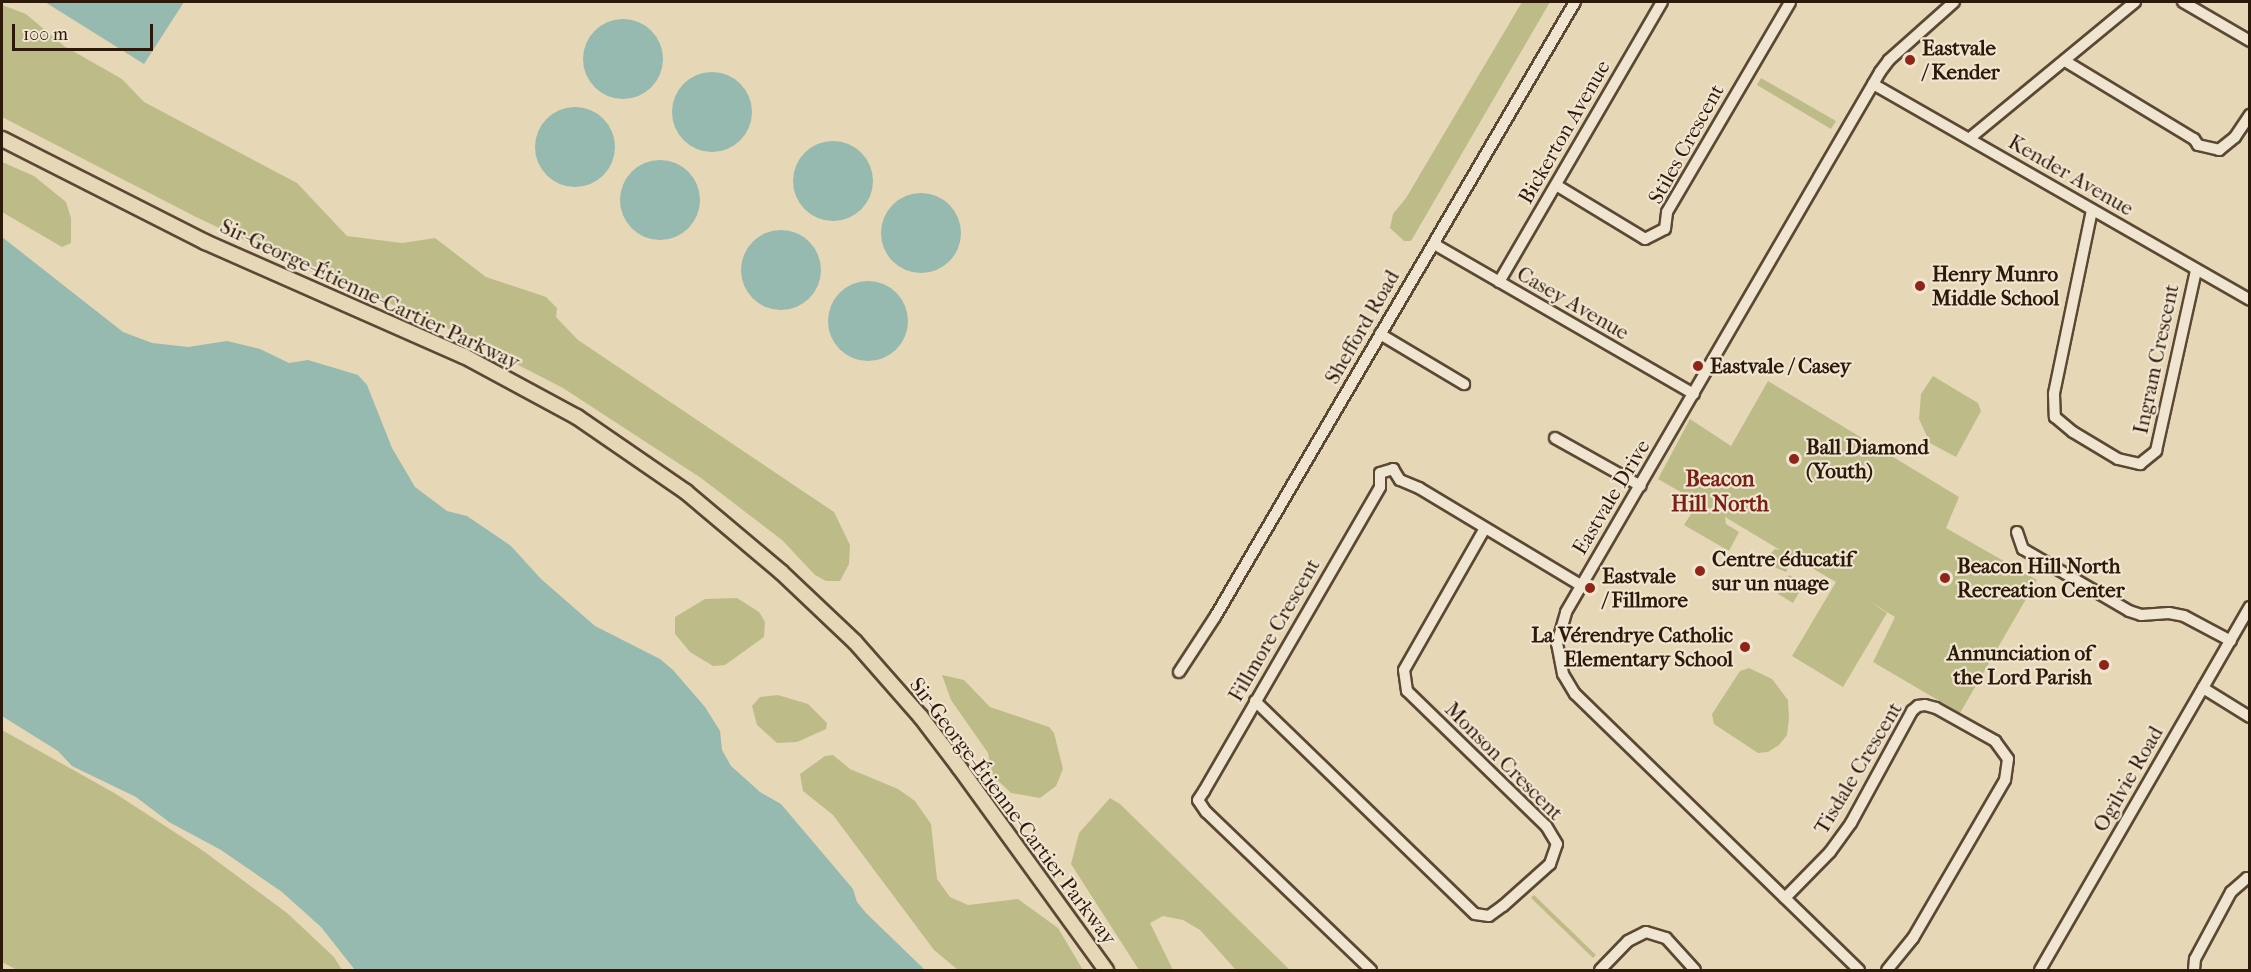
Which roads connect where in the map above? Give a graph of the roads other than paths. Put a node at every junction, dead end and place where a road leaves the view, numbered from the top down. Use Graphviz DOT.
graph roads {
  1 [pos="1575,2"];
  2 [pos="1662,2"];
  3 [pos="1790,2"];
  4 [pos="1954,2"];
  5 [pos="2135,2"];
  6 [pos="2183,2"];
  7 [pos="2250,41"];
  8 [pos="2064,61"];
  9 [pos="1873,84"];
  10 [pos="2250,115"];
  11 [pos="1970,138"];
  12 [pos="2,139"];
  13 [pos="1556,185"];
  14 [pos="2092,210"];
  15 [pos="1434,244"];
  16 [pos="2196,270"];
  17 [pos="1499,282"];
  18 [pos="2250,300"];
  19 [pos="1380,334"];
  20 [pos="1464,384"];
  21 [pos="1694,394"];
  22 [pos="1555,438"];
  23 [pos="1641,486"];
  24 [pos="1485,528"];
  25 [pos="2017,532"];
  26 [pos="1582,586"];
  27 [pos="2250,607"];
  28 [pos="2231,641"];
  29 [pos="1179,672"];
  30 [pos="2203,688"];
  31 [pos="1255,701"];
  32 [pos="2250,717"];
  33 [pos="2250,879"];
  34 [pos="1785,898"];
  35 [pos="1106,970"];
  36 [pos="1371,970"];
  37 [pos="1600,970"];
  38 [pos="1695,970"];
  39 [pos="1859,970"];
  40 [pos="1887,970"];
  41 [pos="2040,970"];
  42 [pos="2194,970"];
  1 -- 15 [label="street, Shefford Road"];
  2 -- 13 [label="street, Bickerton Avenue"];
  3 -- 13 [label="street, Stiles Crescent"];
  4 -- 9 [label="street, Eastvale Drive"];
  5 -- 8 [label="street"];
  6 -- 7 [label="street"];
  8 -- 10 [label="street"];
  8 -- 11 [label="street"];
  9 -- 11 [label="street, Kender Avenue"];
  9 -- 21 [label="street, Eastvale Drive"];
  11 -- 14 [label="street, Kender Avenue"];
  12 -- 35 [label="main road, Sir-George-Étienne-Cartier Parkway"];
  13 -- 17 [label="street, Bickerton Avenue"];
  14 -- 16 [label="street, Kender Avenue"];
  14 -- 16 [label="street, Ingram Crescent"];
  15 -- 17 [label="street, Casey Avenue"];
  15 -- 19 [label="street, Shefford Road"];
  16 -- 18 [label="street, Kender Avenue"];
  17 -- 21 [label="street, Casey Avenue"];
  19 -- 20 [label="street"];
  19 -- 29 [label="street, Shefford Road"];
  21 -- 23 [label="street, Eastvale Drive"];
  22 -- 23 [label="street"];
  23 -- 26 [label="street, Eastvale Drive"];
  24 -- 26 [label="street, Fillmore Crescent"];
  24 -- 31 [label="street, Fillmore Crescent"];
  24 -- 31 [label="street, Monson Crescent"];
  25 -- 28 [label="street"];
  26 -- 34 [label="street, Eastvale Drive"];
  27 -- 28 [label="street, Ogilvie Road"];
  28 -- 30 [label="street, Ogilvie Road"];
  30 -- 32 [label="street"];
  30 -- 41 [label="street, Ogilvie Road"];
  31 -- 36 [label="street, Fillmore Crescent"];
  33 -- 42 [label="street"];
  34 -- 39 [label="street, Eastvale Drive"];
  34 -- 40 [label="street, Tisdale Crescent"];
  37 -- 38 [label="street"];
}
